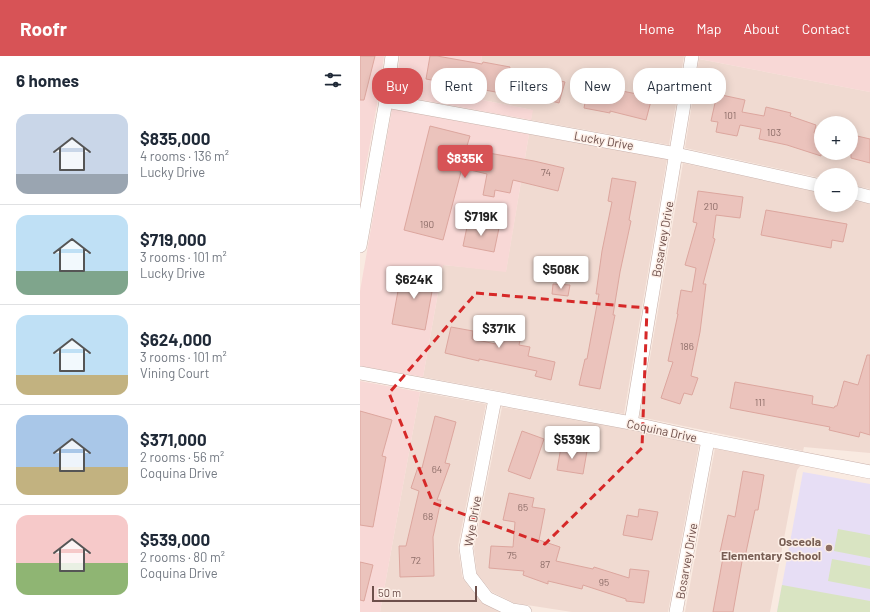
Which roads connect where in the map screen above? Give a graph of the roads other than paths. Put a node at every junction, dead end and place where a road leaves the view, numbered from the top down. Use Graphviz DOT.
graph roads {
  1 [pos="392,56"];
  2 [pos="692,56"];
  3 [pos="390,68"];
  4 [pos="385,104"];
  5 [pos="402,104"];
  6 [pos="676,154"];
  7 [pos="814,184"];
  8 [pos="858,193"];
  9 [pos="870,196"];
  10 [pos="360,246"];
  11 [pos="360,373"];
  12 [pos="495,398"];
  13 [pos="631,423"];
  14 [pos="708,440"];
  15 [pos="870,472"];
  16 [pos="525,612"];
  17 [pos="676,612"];
  1 -- 3 [label="street"];
  2 -- 6 [label="street, Bosarvey Drive"];
  4 -- 10 [label="street"];
  5 -- 6 [label="street, Lucky Drive"];
  6 -- 7 [label="street, Lucky Drive"];
  6 -- 13 [label="street, Bosarvey Drive"];
  8 -- 9 [label="street"];
  11 -- 12 [label="street, Coquina Drive"];
  12 -- 13 [label="street, Coquina Drive"];
  12 -- 16 [label="street, Wye Drive"];
  13 -- 14 [label="street, Coquina Drive"];
  14 -- 15 [label="street, Coquina Drive"];
  14 -- 17 [label="street, Bosarvey Drive"];
}
